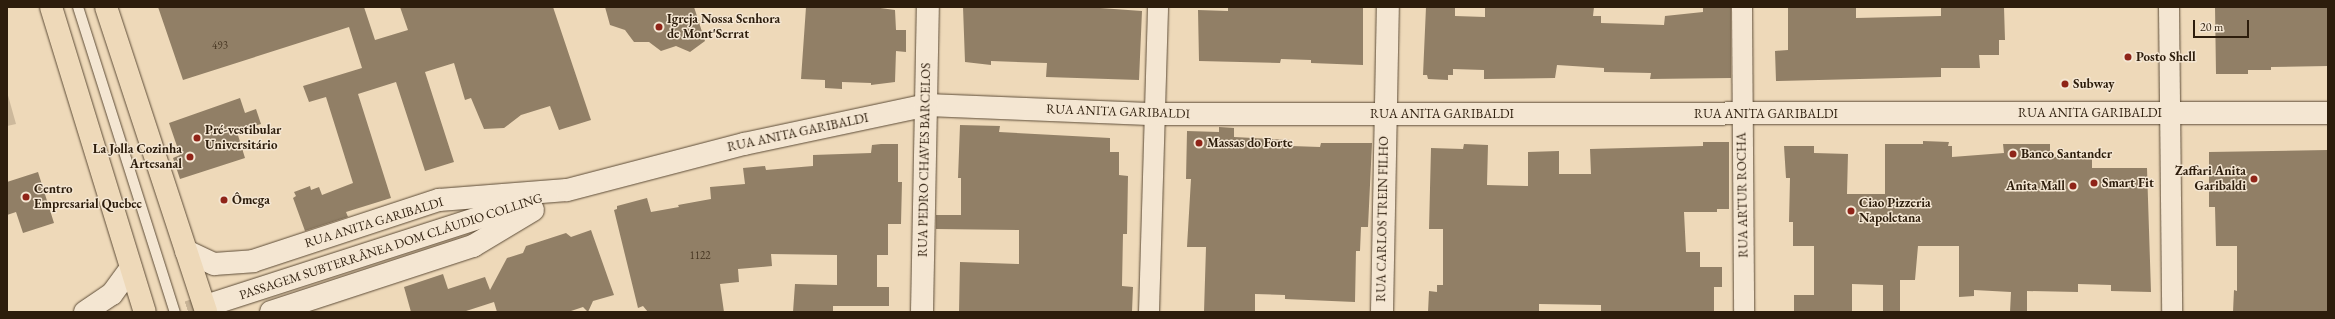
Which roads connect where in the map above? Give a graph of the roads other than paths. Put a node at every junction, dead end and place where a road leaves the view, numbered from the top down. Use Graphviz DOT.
graph roads {
  1 [pos="51,7"];
  2 [pos="78,7"];
  3 [pos="106,7"];
  4 [pos="928,7"];
  5 [pos="1158,7"];
  6 [pos="1388,7"];
  7 [pos="1742,7"];
  8 [pos="2169,7"];
  9 [pos="927,105"];
  10 [pos="2170,113"];
  11 [pos="2328,113"];
  12 [pos="1155,114"];
  13 [pos="1384,114"];
  14 [pos="1742,114"];
  15 [pos="567,190"];
  16 [pos="186,251"];
  17 [pos="131,268"];
  18 [pos="210,308"];
  19 [pos="85,312"];
  20 [pos="145,312"];
  21 [pos="175,312"];
  22 [pos="271,312"];
  23 [pos="922,312"];
  24 [pos="1149,312"];
  25 [pos="1382,312"];
  26 [pos="1744,312"];
  27 [pos="2172,312"];
  1 -- 17 [label="main road"];
  2 -- 21 [label="lane"];
  3 -- 16 [label="main road"];
  4 -- 9 [label="main road, RUA PEDRO CHAVES BARCELOS"];
  5 -- 12 [label="street"];
  6 -- 13 [label="main road, RUA CARLOS TREIN FILHO"];
  7 -- 14 [label="street, RUA ARTUR ROCHA"];
  8 -- 10 [label="street"];
  9 -- 12 [label="main road, RUA ANITA GARIBALDI"];
  9 -- 15 [label="main road, RUA ANITA GARIBALDI"];
  9 -- 23 [label="main road, RUA PEDRO CHAVES BARCELOS"];
  10 -- 11 [label="main road, RUA ANITA GARIBALDI"];
  10 -- 14 [label="main road, RUA ANITA GARIBALDI"];
  10 -- 27 [label="street"];
  12 -- 13 [label="main road, RUA ANITA GARIBALDI"];
  12 -- 24 [label="street"];
  13 -- 14 [label="main road, RUA ANITA GARIBALDI"];
  13 -- 25 [label="main road, RUA CARLOS TREIN FILHO"];
  14 -- 26 [label="street, RUA ARTUR ROCHA"];
  15 -- 16 [label="main road, RUA ANITA GARIBALDI"];
  15 -- 18 [label="main road, PASSAGEM SUBTERRÂNEA DOM CLÁUDIO COLLING"];
  15 -- 22 [label="main road, RUA ANITA GARIBALDI"];
  16 -- 18 [label="main road"];
  17 -- 19 [label="main road"];
  17 -- 20 [label="main road"];
}
